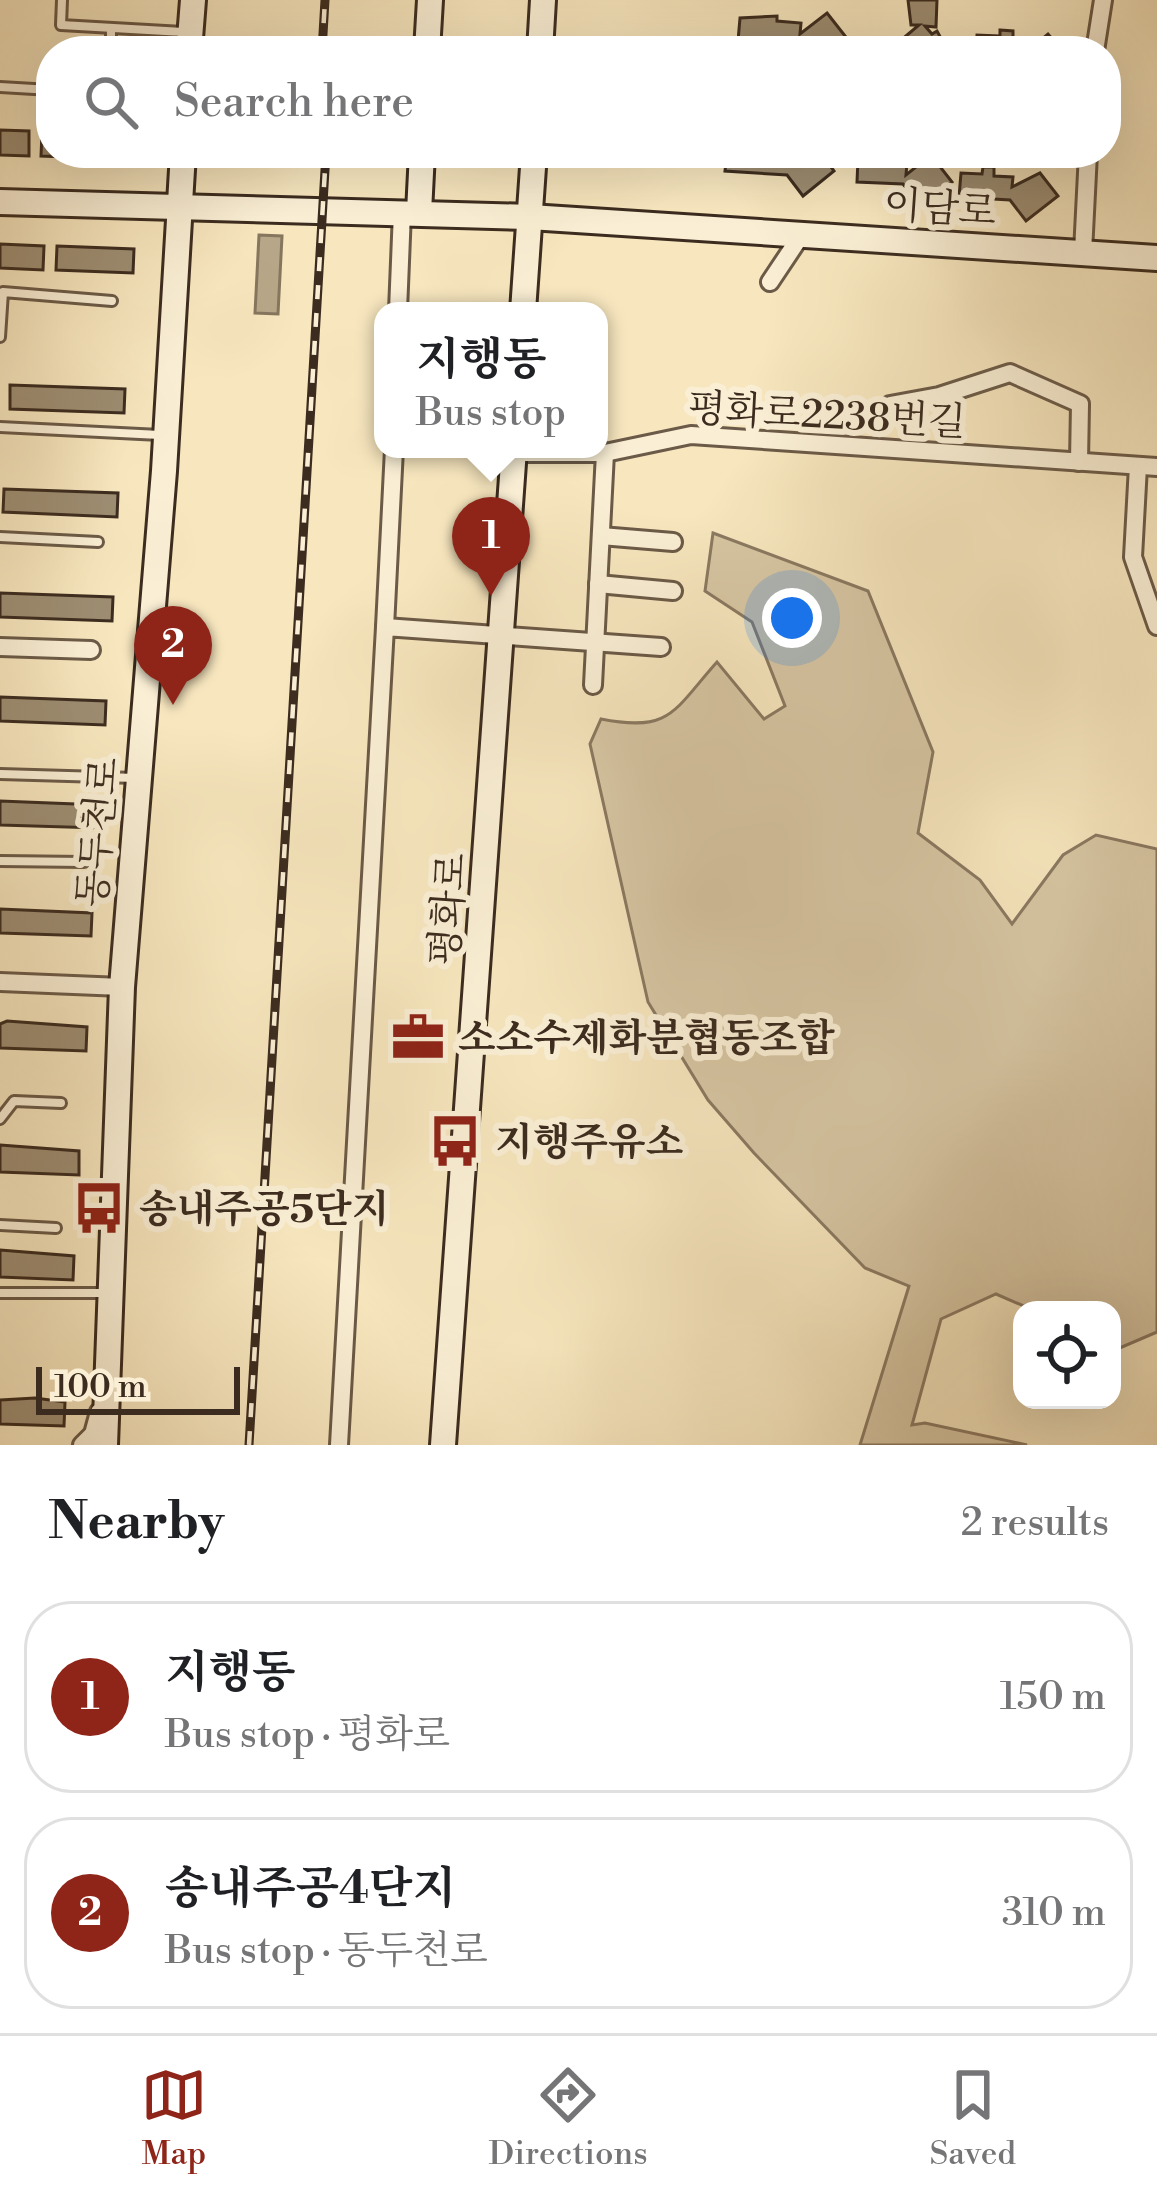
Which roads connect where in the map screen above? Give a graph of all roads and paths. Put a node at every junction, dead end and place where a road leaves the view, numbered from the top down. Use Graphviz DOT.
graph roads {
  1 [pos="62,0"];
  2 [pos="193,0"];
  3 [pos="430,0"];
  4 [pos="543,0"];
  5 [pos="1103,0"];
  6 [pos="111,28"];
  7 [pos="111,36"];
  8 [pos="156,36"];
  9 [pos="190,36"];
  10 [pos="428,36"];
  11 [pos="541,36"];
  12 [pos="1097,36"];
  13 [pos="0,87"];
  14 [pos="36,89"];
  15 [pos="182,168"];
  16 [pos="419,168"];
  17 [pos="533,168"];
  18 [pos="1087,168"];
  19 [pos="0,202"];
  20 [pos="179,208"];
  21 [pos="411,212"];
  22 [pos="530,218"];
  23 [pos="802,234"];
  24 [pos="1083,252"];
  25 [pos="1157,258"];
  26 [pos="770,283"];
  27 [pos="112,301"];
  28 [pos="399,302"];
  29 [pos="525,302"];
  30 [pos="0,337"];
  31 [pos="890,405"];
  32 [pos="0,427"];
  33 [pos="166,435"];
  34 [pos="608,453"];
  35 [pos="394,458"];
  36 [pos="513,458"];
  37 [pos="605,458"];
  38 [pos="1078,462"];
  39 [pos="1148,466"];
  40 [pos="601,536"];
  41 [pos="0,537"];
  42 [pos="98,542"];
  43 [pos="673,542"];
  44 [pos="598,584"];
  45 [pos="673,591"];
  46 [pos="1153,605"];
  47 [pos="1157,626"];
  48 [pos="385,627"];
  49 [pos="503,638"];
  50 [pos="595,641"];
  51 [pos="0,647"];
  52 [pos="661,647"];
  53 [pos="91,650"];
  54 [pos="592,685"];
  55 [pos="0,774"];
  56 [pos="138,778"];
  57 [pos="0,861"];
  58 [pos="84,862"];
  59 [pos="0,982"];
  60 [pos="122,987"];
  61 [pos="62,1103"];
  62 [pos="0,1119"];
  63 [pos="0,1226"];
  64 [pos="56,1228"];
  65 [pos="0,1293"];
  66 [pos="111,1293"];
  67 [pos="107,1388"];
  68 [pos="82,1445"];
  69 [pos="105,1445"];
  70 [pos="339,1445"];
  71 [pos="443,1445"];
  1 -- 6 [label="lane"];
  2 -- 9 [label="street"];
  3 -- 10 [label="street"];
  4 -- 11 [label="street"];
  5 -- 12 [label="street"];
  6 -- 7 [label="lane"];
  6 -- 8 [label="lane"];
  13 -- 14 [label="lane"];
  15 -- 20 [label="street, 동두천로"];
  16 -- 21 [label="street"];
  17 -- 22 [label="street"];
  18 -- 24 [label="street"];
  19 -- 20 [label="street, 이담로"];
  20 -- 21 [label="street, 이담로"];
  20 -- 33 [label="street, 동두천로"];
  21 -- 22 [label="street, 이담로"];
  21 -- 28 [label="street"];
  22 -- 23 [label="street, 이담로"];
  22 -- 29 [label="street"];
  23 -- 24 [label="street, 이담로"];
  23 -- 26 [label="street"];
  24 -- 25 [label="street, 이담로"];
  27 -- 30 [label="lane"];
  31 -- 38 [label="street"];
  32 -- 33 [label="lane"];
  33 -- 56 [label="street, 동두천로"];
  34 -- 38 [label="street, 평화로2238번길"];
  35 -- 48 [label="street"];
  36 -- 49 [label="street, 평화로"];
  37 -- 40 [label="street"];
  38 -- 39 [label="street, 평화로2238번길"];
  39 -- 46 [label="street, 평화로2238번길"];
  40 -- 43 [label="street"];
  40 -- 44 [label="street"];
  41 -- 42 [label="lane"];
  44 -- 45 [label="street"];
  44 -- 50 [label="street"];
  46 -- 47 [label="street, 평화로2238번길"];
  48 -- 49 [label="street"];
  48 -- 70 [label="street"];
  49 -- 50 [label="street"];
  49 -- 71 [label="street, 평화로"];
  50 -- 52 [label="street"];
  50 -- 54 [label="street"];
  51 -- 53 [label="street"];
  55 -- 56 [label="lane"];
  56 -- 60 [label="street, 동두천로"];
  57 -- 58 [label="lane"];
  59 -- 60 [label="street"];
  60 -- 66 [label="street, 동두천로"];
  61 -- 62 [label="lane"];
  63 -- 64 [label="lane"];
  65 -- 66 [label="lane"];
  66 -- 67 [label="street, 동두천로"];
  67 -- 68 [label="street"];
  67 -- 69 [label="street, 동두천로"];
}
